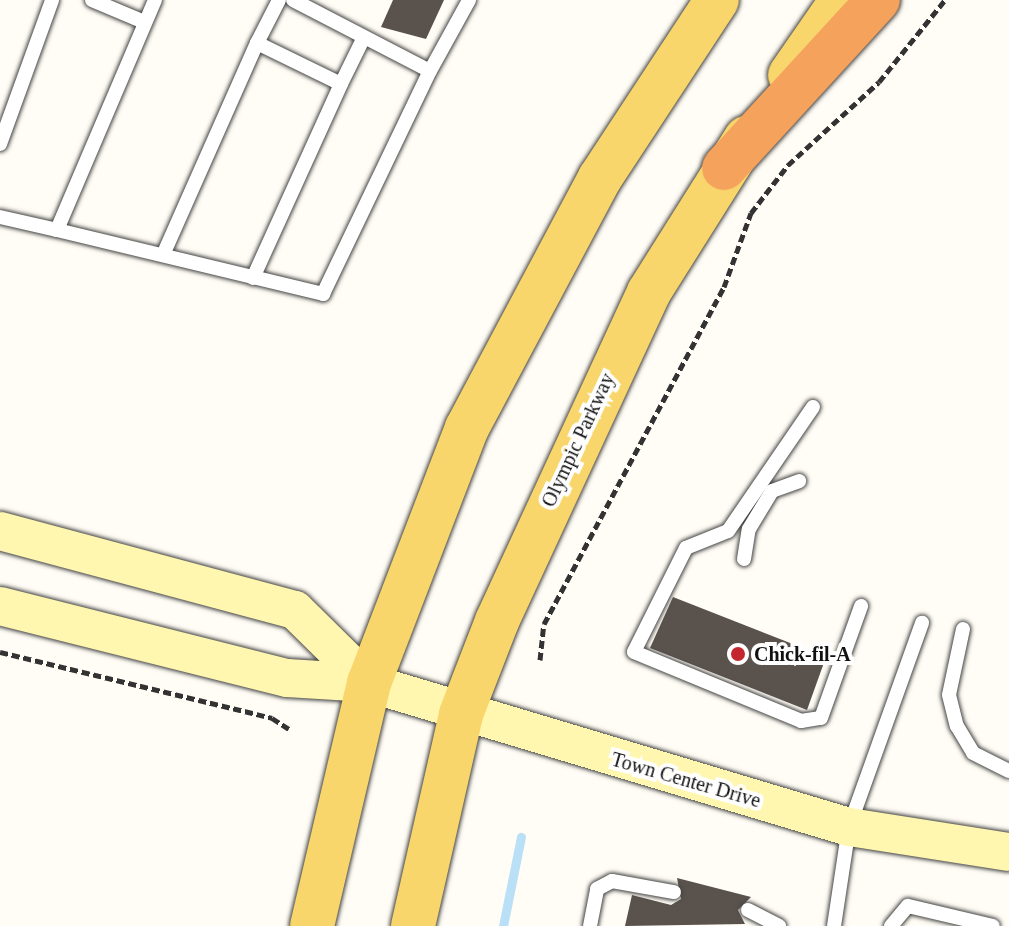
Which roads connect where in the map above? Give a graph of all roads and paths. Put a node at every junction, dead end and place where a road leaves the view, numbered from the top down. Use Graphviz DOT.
graph roads {
  1 [pos="52,0"];
  2 [pos="92,0"];
  3 [pos="155,0"];
  4 [pos="279,0"];
  5 [pos="293,0"];
  6 [pos="469,0"];
  7 [pos="717,0"];
  8 [pos="842,0"];
  9 [pos="878,0"];
  10 [pos="945,0"];
  11 [pos="144,22"];
  12 [pos="364,37"];
  13 [pos="257,43"];
  14 [pos="430,71"];
  15 [pos="341,84"];
  16 [pos="0,144"];
  17 [pos="724,168"];
  18 [pos="0,217"];
  19 [pos="57,230"];
  20 [pos="163,255"];
  21 [pos="253,278"];
  22 [pos="813,407"];
  23 [pos="799,481"];
  24 [pos="0,531"];
  25 [pos="744,559"];
  26 [pos="0,606"];
  27 [pos="861,606"];
  28 [pos="922,623"];
  29 [pos="963,629"];
  30 [pos="0,652"];
  31 [pos="540,660"];
  32 [pos="369,683"];
  33 [pos="461,714"];
  34 [pos="289,729"];
  35 [pos="1009,771"];
  36 [pos="849,827"];
  37 [pos="1009,852"];
  38 [pos="674,892"];
  39 [pos="748,910"];
  40 [pos="312,926"];
  41 [pos="413,926"];
  42 [pos="590,926"];
  43 [pos="779,926"];
  44 [pos="834,926"];
  45 [pos="891,926"];
  46 [pos="993,926"];
  1 -- 16 [label="lane"];
  2 -- 11 [label="lane"];
  3 -- 11 [label="lane"];
  4 -- 13 [label="lane"];
  5 -- 12 [label="lane"];
  6 -- 14 [label="lane"];
  7 -- 32 [label="main road"];
  8 -- 17 [label="main road, Olympic Parkway"];
  9 -- 17 [label="highway"];
  10 -- 31 [label="path"];
  11 -- 19 [label="lane"];
  12 -- 14 [label="lane"];
  12 -- 15 [label="lane"];
  13 -- 15 [label="lane"];
  13 -- 20 [label="lane"];
  14 -- 21 [label="lane"];
  15 -- 21 [label="lane"];
  17 -- 33 [label="main road, Olympic Parkway"];
  18 -- 19 [label="lane"];
  19 -- 20 [label="lane"];
  20 -- 21 [label="lane"];
  22 -- 27 [label="lane"];
  23 -- 25 [label="lane"];
  24 -- 32 [label="street, Town Center Drive"];
  26 -- 32 [label="street, Town Center Drive"];
  28 -- 36 [label="lane"];
  29 -- 35 [label="lane"];
  30 -- 34 [label="path"];
  32 -- 33 [label="street, Town Center Drive"];
  32 -- 40 [label="main road"];
  33 -- 36 [label="street, Town Center Drive"];
  33 -- 41 [label="main road, Olympic Parkway"];
  36 -- 37 [label="street, Town Center Drive"];
  36 -- 44 [label="lane"];
  38 -- 42 [label="lane"];
  39 -- 43 [label="lane"];
  45 -- 46 [label="lane"];
}
